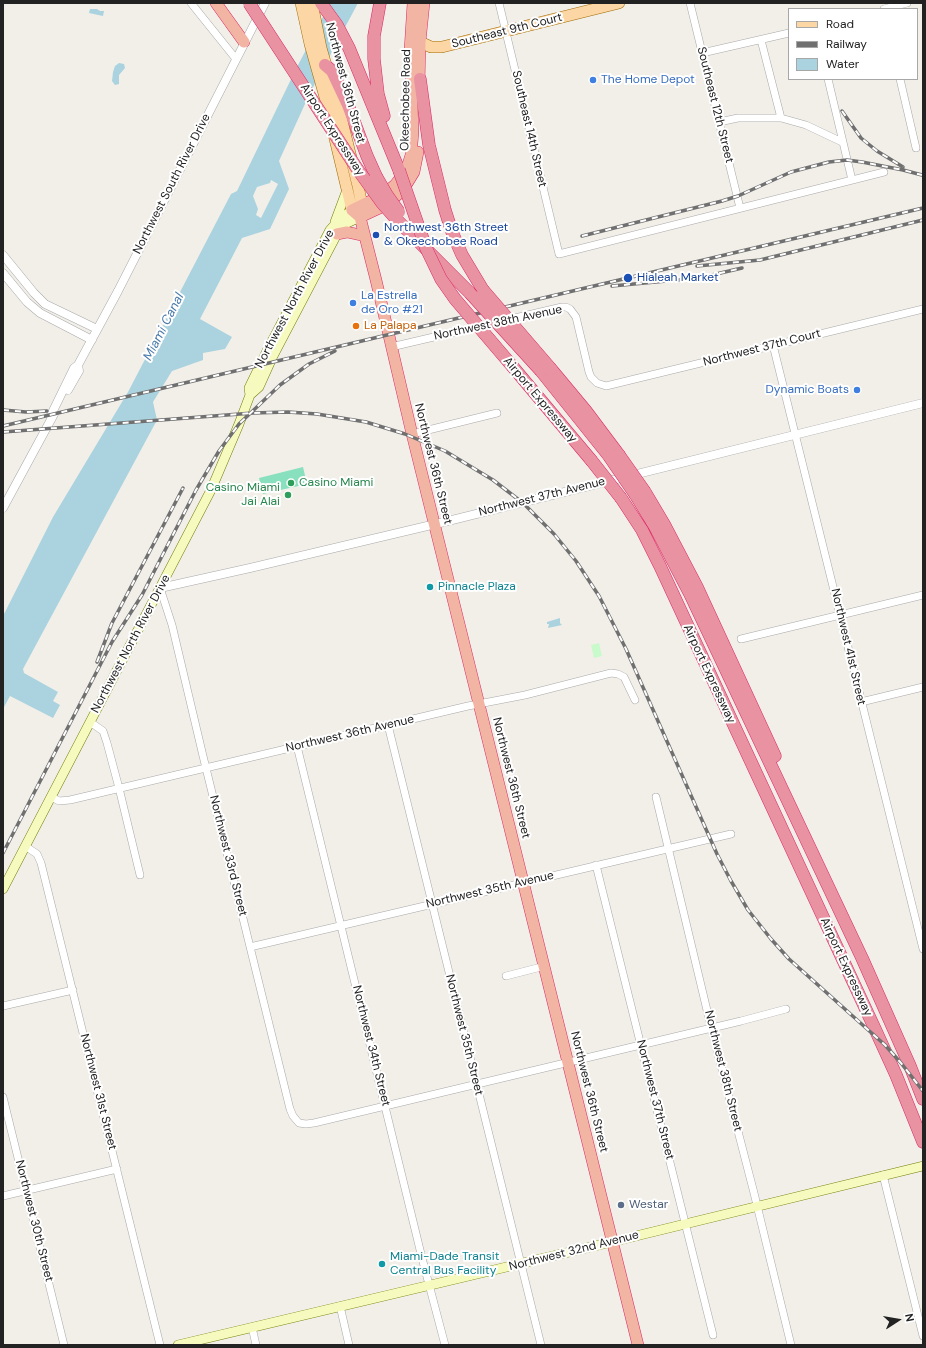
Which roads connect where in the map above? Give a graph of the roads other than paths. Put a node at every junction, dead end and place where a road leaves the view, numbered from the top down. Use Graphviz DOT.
graph roads {
  1 [pos="191,3"];
  2 [pos="216,3"];
  3 [pos="250,3"];
  4 [pos="265,3"];
  5 [pos="301,3"];
  6 [pos="312,3"];
  7 [pos="321,3"];
  8 [pos="380,3"];
  9 [pos="413,3"];
  10 [pos="424,3"];
  11 [pos="499,3"];
  12 [pos="619,3"];
  13 [pos="690,3"];
  14 [pos="907,3"];
  15 [pos="887,8"];
  16 [pos="411,20"];
  17 [pos="506,32"];
  18 [pos="788,33"];
  19 [pos="762,40"];
  20 [pos="244,42"];
  21 [pos="420,42"];
  22 [pos="442,48"];
  23 [pos="702,53"];
  24 [pos="236,59"];
  25 [pos="420,62"];
  26 [pos="322,64"];
  27 [pos="420,79"];
  28 [pos="828,80"];
  29 [pos="900,80"];
  30 [pos="782,118"];
  31 [pos="719,122"];
  32 [pos="383,125"];
  33 [pos="842,142"];
  34 [pos="916,148"];
  35 [pos="884,172"];
  36 [pos="852,180"];
  37 [pos="347,190"];
  38 [pos="740,208"];
  39 [pos="358,211"];
  40 [pos="400,218"];
  41 [pos="335,230"];
  42 [pos="365,236"];
  43 [pos="3,255"];
  44 [pos="3,273"];
  45 [pos="20,276"];
  46 [pos="11,282"];
  47 [pos="923,309"];
  48 [pos="97,330"];
  49 [pos="92,340"];
  50 [pos="773,345"];
  51 [pos="391,347"];
  52 [pos="546,370"];
  53 [pos="600,384"];
  54 [pos="923,403"];
  55 [pos="497,413"];
  56 [pos="412,434"];
  57 [pos="796,435"];
  58 [pos="7,493"];
  59 [pos="3,508"];
  60 [pos="434,524"];
  61 [pos="160,588"];
  62 [pos="923,595"];
  63 [pos="841,614"];
  64 [pos="741,639"];
  65 [pos="923,687"];
  66 [pos="635,700"];
  67 [pos="861,702"];
  68 [pos="479,704"];
  69 [pos="90,722"];
  70 [pos="388,725"];
  71 [pos="297,746"];
  72 [pos="206,768"];
  73 [pos="119,788"];
  74 [pos="50,797"];
  75 [pos="656,797"];
  76 [pos="731,834"];
  77 [pos="26,846"];
  78 [pos="668,848"];
  79 [pos="596,866"];
  80 [pos="140,874"];
  81 [pos="524,882"];
  82 [pos="3,889"];
  83 [pos="432,904"];
  84 [pos="341,926"];
  85 [pos="250,947"];
  86 [pos="923,949"];
  87 [pos="545,966"];
  88 [pos="506,976"];
  89 [pos="73,990"];
  90 [pos="3,1006"];
  91 [pos="786,1008"];
  92 [pos="711,1027"];
  93 [pos="641,1044"];
  94 [pos="569,1062"];
  95 [pos="476,1084"];
  96 [pos="3,1097"];
  97 [pos="923,1099"];
  98 [pos="386,1106"];
  99 [pos="923,1142"];
  100 [pos="923,1166"];
  101 [pos="117,1168"];
  102 [pos="884,1175"];
  103 [pos="26,1190"];
  104 [pos="3,1196"];
  105 [pos="757,1206"];
  106 [pos="686,1224"];
  107 [pos="612,1242"];
  108 [pos="521,1263"];
  109 [pos="430,1285"];
  110 [pos="340,1306"];
  111 [pos="252,1327"];
  112 [pos="713,1335"];
  113 [pos="923,1336"];
  114 [pos="64,1345"];
  115 [pos="160,1345"];
  116 [pos="178,1345"];
  117 [pos="256,1345"];
  118 [pos="349,1345"];
  119 [pos="445,1345"];
  120 [pos="541,1345"];
  121 [pos="638,1345"];
  122 [pos="791,1345"];
  1 -- 24 [label="street"];
  2 -- 20 [label="highway"];
  3 -- 40 [label="highway, Airport Expressway, bridge"];
  4 -- 20 [label="street, Northwest South River Drive"];
  5 -- 26 [label="main road, Northwest 36th Street"];
  6 -- 26 [label="main road, Northwest 36th Street"];
  7 -- 32 [label="highway"];
  8 -- 32 [label="highway"];
  9 -- 16 [label="highway, Okeechobee Road"];
  10 -- 21 [label="highway, Okeechobee Road"];
  11 -- 17 [label="street, Southeast 14th Street"];
  12 -- 17 [label="main road, Southeast 9th Court"];
  13 -- 23 [label="street, Southeast 12th Street"];
  14 -- 15 [label="street"];
  16 -- 21 [label="highway"];
  16 -- 39 [label="highway, Okeechobee Road"];
  17 -- 22 [label="main road, Southeast 9th Court"];
  17 -- 38 [label="street, Southeast 14th Street"];
  18 -- 19 [label="street"];
  19 -- 23 [label="street"];
  19 -- 30 [label="street"];
  20 -- 24 [label="street, Northwest South River Drive"];
  21 -- 22 [label="main road, Southeast 9th Court"];
  21 -- 25 [label="highway, Okeechobee Road"];
  22 -- 25 [label="main road, Southeast 9th Court"];
  23 -- 31 [label="street, Southeast 12th Street"];
  24 -- 48 [label="street, Northwest South River Drive"];
  25 -- 27 [label="highway, Okeechobee Road"];
  26 -- 37 [label="main road, Northwest 36th Street"];
  26 -- 39 [label="main road, Northwest 36th Street"];
  26 -- 40 [label="highway, bridge"];
  27 -- 39 [label="highway, Okeechobee Road"];
  27 -- 52 [label="highway, bridge"];
  28 -- 33 [label="street"];
  29 -- 34 [label="street"];
  30 -- 31 [label="street"];
  30 -- 33 [label="street"];
  31 -- 38 [label="street, Southeast 12th Street"];
  32 -- 99 [label="highway, Airport Expressway, bridge"];
  33 -- 36 [label="street"];
  35 -- 36 [label="street"];
  36 -- 38 [label="street"];
  37 -- 39 [label="main road, Northwest 36th Street"];
  37 -- 41 [label="main road"];
  39 -- 41 [label="main road, Northwest North River Drive"];
  39 -- 42 [label="highway, Northwest 36th Street"];
  40 -- 52 [label="highway, Airport Expressway, bridge"];
  41 -- 42 [label="highway"];
  41 -- 61 [label="main road, Northwest North River Drive"];
  42 -- 51 [label="highway, Northwest 36th Street"];
  43 -- 45 [label="street"];
  44 -- 46 [label="street"];
  45 -- 46 [label="street"];
  45 -- 48 [label="street"];
  46 -- 49 [label="street"];
  47 -- 50 [label="street, Northwest 37th Court"];
  48 -- 49 [label="street, Northwest South River Drive"];
  49 -- 58 [label="street, Northwest South River Drive"];
  50 -- 53 [label="street, Northwest 37th Court"];
  50 -- 57 [label="street, Northwest 41st Street"];
  51 -- 53 [label="street, Northwest 38th Avenue"];
  51 -- 56 [label="highway, Northwest 36th Street"];
  52 -- 97 [label="highway, Airport Expressway, bridge"];
  54 -- 57 [label="street, Northwest 37th Avenue"];
  55 -- 56 [label="street"];
  56 -- 60 [label="highway, Northwest 36th Street"];
  57 -- 60 [label="street, Northwest 37th Avenue"];
  57 -- 63 [label="street, Northwest 41st Street"];
  58 -- 59 [label="street, Northwest South River Drive"];
  60 -- 61 [label="street, Northwest 37th Avenue"];
  60 -- 68 [label="highway, Northwest 36th Street"];
  61 -- 69 [label="main road, Northwest North River Drive"];
  61 -- 72 [label="street, Northwest 33rd Street"];
  62 -- 63 [label="street"];
  63 -- 64 [label="street"];
  63 -- 67 [label="street, Northwest 41st Street"];
  65 -- 67 [label="street"];
  66 -- 68 [label="street, Northwest 36th Avenue"];
  67 -- 86 [label="street, Northwest 41st Street"];
  68 -- 70 [label="street, Northwest 36th Avenue"];
  68 -- 81 [label="highway, Northwest 36th Street"];
  69 -- 73 [label="street"];
  69 -- 74 [label="main road, Northwest North River Drive"];
  70 -- 71 [label="street, Northwest 36th Avenue"];
  70 -- 83 [label="street, Northwest 35th Street"];
  71 -- 72 [label="street, Northwest 36th Avenue"];
  71 -- 84 [label="street, Northwest 34th Street"];
  72 -- 73 [label="street, Northwest 36th Avenue"];
  72 -- 85 [label="street, Northwest 33rd Street"];
  73 -- 74 [label="street, Northwest 36th Avenue"];
  73 -- 80 [label="street"];
  74 -- 77 [label="main road, Northwest North River Drive"];
  75 -- 78 [label="street, Northwest 38th Street"];
  76 -- 78 [label="street, Northwest 35th Avenue"];
  77 -- 82 [label="main road, Northwest North River Drive"];
  77 -- 89 [label="street, Northwest 31st Street"];
  78 -- 79 [label="street, Northwest 35th Avenue"];
  78 -- 92 [label="street, Northwest 38th Street"];
  79 -- 81 [label="street, Northwest 35th Avenue"];
  79 -- 93 [label="street, Northwest 37th Street"];
  81 -- 83 [label="street, Northwest 35th Avenue"];
  81 -- 87 [label="highway, Northwest 36th Street"];
  83 -- 84 [label="street, Northwest 35th Avenue"];
  83 -- 95 [label="street, Northwest 35th Street"];
  84 -- 85 [label="street, Northwest 35th Avenue"];
  84 -- 98 [label="street, Northwest 34th Street"];
  85 -- 98 [label="street, Northwest 33rd Street"];
  87 -- 88 [label="street"];
  87 -- 94 [label="highway, Northwest 36th Street"];
  89 -- 90 [label="street"];
  89 -- 101 [label="street, Northwest 31st Street"];
  91 -- 92 [label="street"];
  92 -- 93 [label="street"];
  92 -- 105 [label="street, Northwest 38th Street"];
  93 -- 94 [label="street"];
  93 -- 106 [label="street, Northwest 37th Street"];
  94 -- 95 [label="street"];
  94 -- 107 [label="highway, Northwest 36th Street"];
  95 -- 98 [label="street"];
  95 -- 108 [label="street, Northwest 35th Street"];
  96 -- 103 [label="street, Northwest 30th Street"];
  98 -- 109 [label="street, Northwest 34th Street"];
  100 -- 102 [label="main road, Northwest 32nd Avenue"];
  101 -- 103 [label="street"];
  101 -- 115 [label="street, Northwest 31st Street"];
  102 -- 105 [label="main road, Northwest 32nd Avenue"];
  102 -- 113 [label="street"];
  103 -- 104 [label="street"];
  103 -- 114 [label="street, Northwest 30th Street"];
  105 -- 106 [label="main road, Northwest 32nd Avenue"];
  105 -- 122 [label="street, Northwest 38th Street"];
  106 -- 107 [label="main road, Northwest 32nd Avenue"];
  106 -- 112 [label="street, Northwest 37th Street"];
  107 -- 108 [label="main road, Northwest 32nd Avenue"];
  107 -- 121 [label="highway, Northwest 36th Street"];
  108 -- 109 [label="main road, Northwest 32nd Avenue"];
  108 -- 120 [label="street, Northwest 35th Street"];
  109 -- 110 [label="main road, Northwest 32nd Avenue"];
  109 -- 119 [label="street, Northwest 34th Street"];
  110 -- 111 [label="main road, Northwest 32nd Avenue"];
  110 -- 118 [label="street"];
  111 -- 116 [label="main road, Northwest 32nd Avenue"];
  111 -- 117 [label="street"];
}
